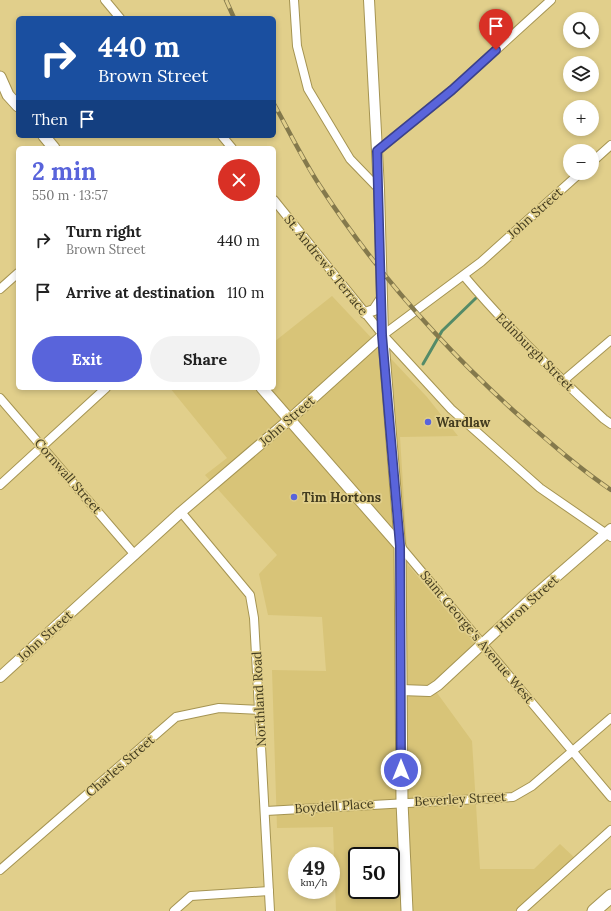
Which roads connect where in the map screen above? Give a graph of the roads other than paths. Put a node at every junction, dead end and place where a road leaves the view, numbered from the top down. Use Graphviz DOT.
graph roads {
  1 [pos="105,0"];
  2 [pos="294,0"];
  3 [pos="369,0"];
  4 [pos="551,0"];
  5 [pos="118,16"];
  6 [pos="0,78"];
  7 [pos="16,104"];
  8 [pos="46,138"];
  9 [pos="224,138"];
  10 [pos="611,145"];
  11 [pos="52,146"];
  12 [pos="230,146"];
  13 [pos="377,151"];
  14 [pos="599,156"];
  15 [pos="572,180"];
  16 [pos="379,189"];
  17 [pos="276,202"];
  18 [pos="16,275"];
  19 [pos="464,276"];
  20 [pos="0,289"];
  21 [pos="382,298"];
  22 [pos="365,313"];
  23 [pos="382,335"];
  24 [pos="611,340"];
  25 [pos="563,381"];
  26 [pos="104,390"];
  27 [pos="264,390"];
  28 [pos="0,398"];
  29 [pos="290,419"];
  30 [pos="611,424"];
  31 [pos="42,446"];
  32 [pos="0,485"];
  33 [pos="181,512"];
  34 [pos="609,533"];
  35 [pos="400,546"];
  36 [pos="135,555"];
  37 [pos="483,645"];
  38 [pos="0,677"];
  39 [pos="401,690"];
  40 [pos="259,710"];
  41 [pos="611,718"];
  42 [pos="572,751"];
  43 [pos="611,797"];
  44 [pos="402,802"];
  45 [pos="266,811"];
  46 [pos="611,830"];
  47 [pos="0,870"];
  48 [pos="269,891"];
  49 [pos="611,896"];
  50 [pos="174,911"];
  51 [pos="270,911"];
  52 [pos="407,911"];
  53 [pos="521,911"];
  54 [pos="594,911"];
  1 -- 5 [label="street"];
  2 -- 16 [label="street"];
  3 -- 13 [label="street"];
  4 -- 13 [label="street"];
  6 -- 7 [label="main road"];
  8 -- 11 [label="main road"];
  9 -- 12 [label="street"];
  10 -- 14 [label="street"];
  13 -- 16 [label="street"];
  15 -- 19 [label="street, John Street"];
  16 -- 21 [label="street"];
  17 -- 22 [label="street, St. Andrew's Terrace"];
  18 -- 20 [label="street"];
  19 -- 23 [label="street, John Street"];
  19 -- 25 [label="street, Edinburgh Street"];
  21 -- 22 [label="street"];
  21 -- 23 [label="street"];
  22 -- 23 [label="street, St. Andrew's Terrace"];
  23 -- 29 [label="street, John Street"];
  23 -- 34 [label="street, St. Andrew's Terrace"];
  23 -- 35 [label="street"];
  24 -- 25 [label="street"];
  25 -- 30 [label="street, Edinburgh Street"];
  26 -- 31 [label="street"];
  27 -- 29 [label="main road, Saint George's Avenue West"];
  28 -- 31 [label="street, Cornwall Street"];
  29 -- 33 [label="street, John Street"];
  29 -- 35 [label="main road, Saint George's Avenue West"];
  31 -- 32 [label="street"];
  31 -- 36 [label="street, Cornwall Street"];
  33 -- 36 [label="street, John Street"];
  33 -- 40 [label="street, Northland Road"];
  34 -- 37 [label="street, Huron Street"];
  35 -- 37 [label="street, Saint George's Avenue West"];
  35 -- 39 [label="main road"];
  36 -- 38 [label="street, John Street"];
  37 -- 39 [label="street, Huron Street"];
  37 -- 42 [label="street, Saint George's Avenue West"];
  39 -- 44 [label="main road"];
  40 -- 45 [label="street, Northland Road"];
  40 -- 47 [label="street, Charles Street"];
  41 -- 42 [label="street, Beverley Street"];
  42 -- 43 [label="street, Saint George's Avenue West"];
  42 -- 44 [label="street, Beverley Street"];
  44 -- 45 [label="street, Boydell Place"];
  44 -- 52 [label="main road"];
  45 -- 48 [label="street, Northland Road"];
  46 -- 53 [label="street"];
  48 -- 50 [label="street"];
  48 -- 51 [label="street, Northland Road"];
  49 -- 54 [label="highway"];
}
